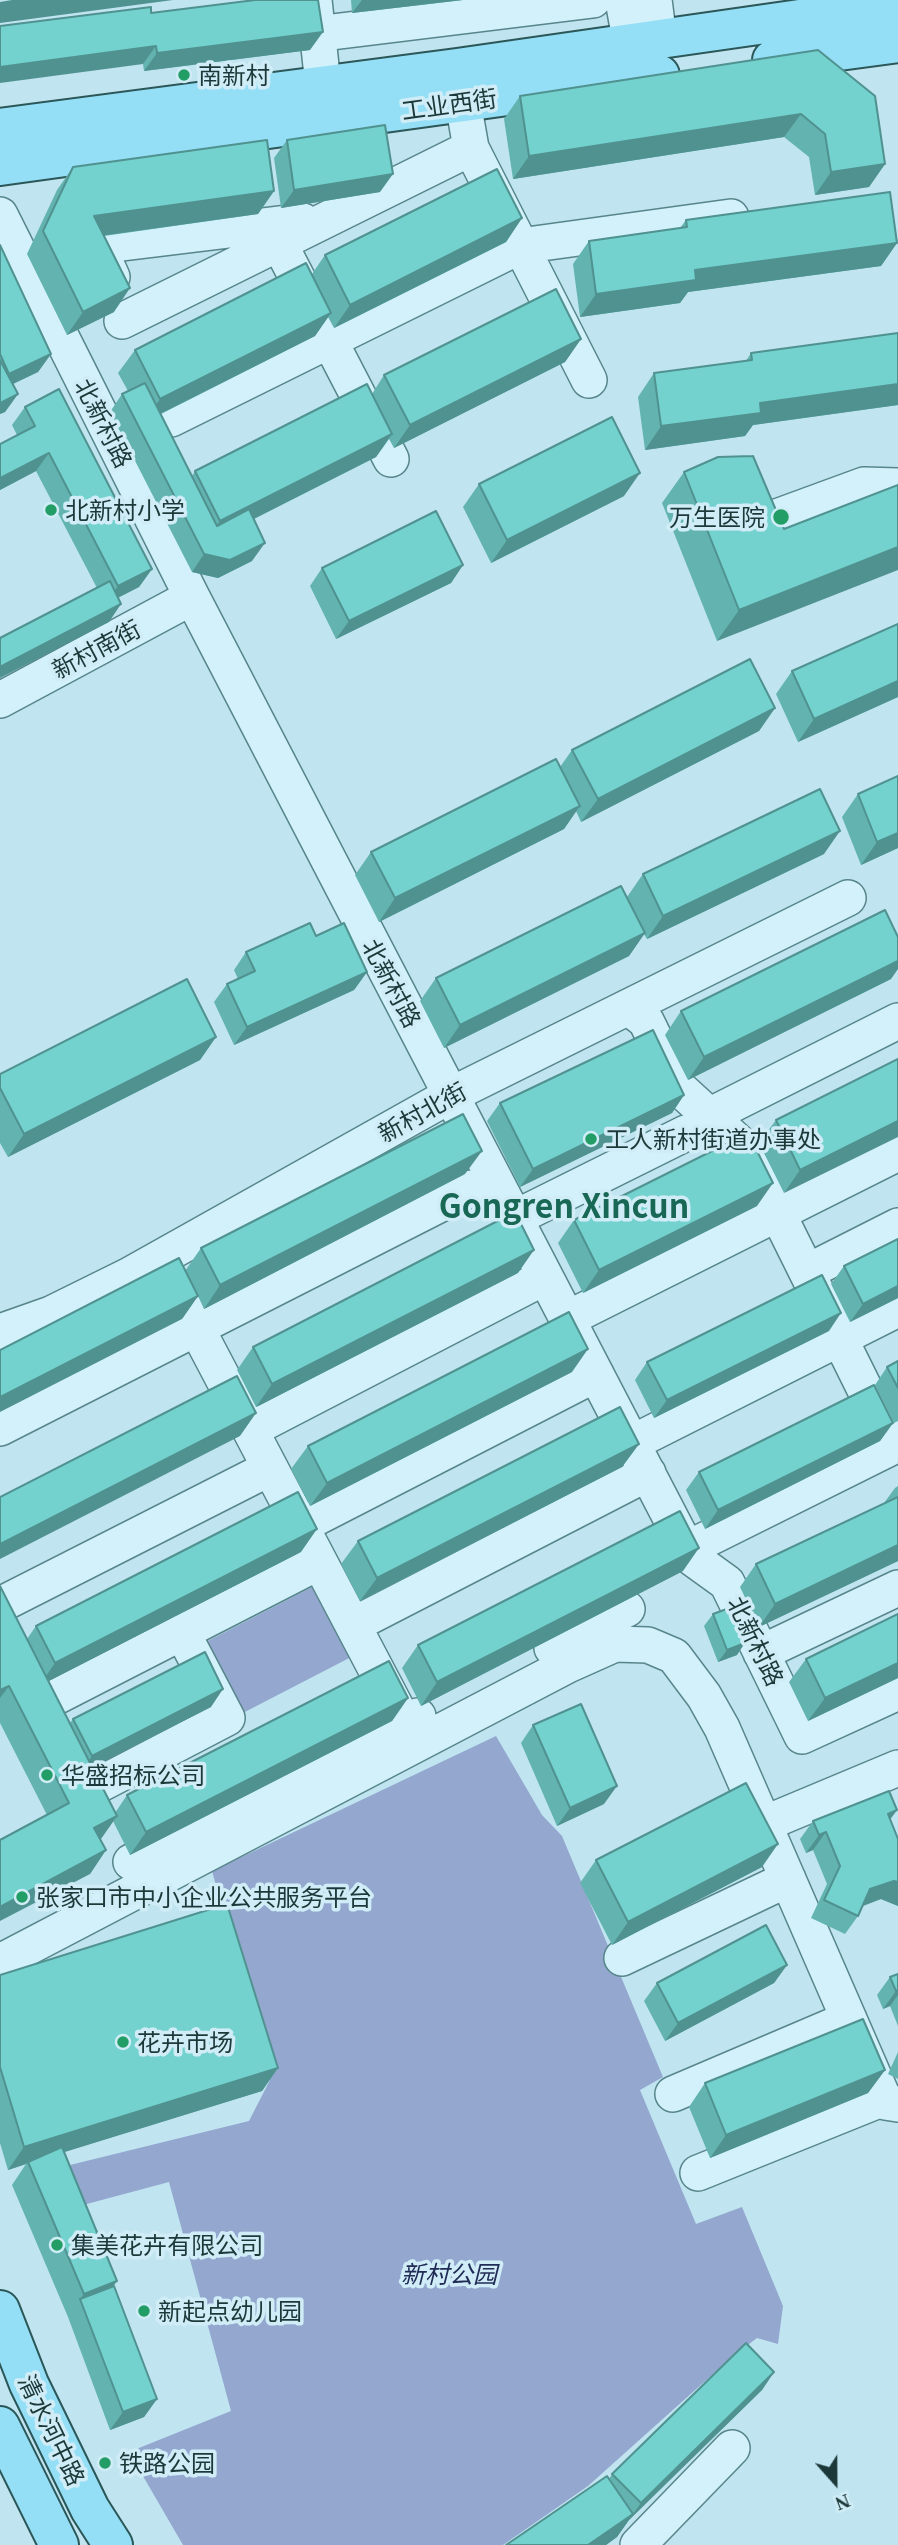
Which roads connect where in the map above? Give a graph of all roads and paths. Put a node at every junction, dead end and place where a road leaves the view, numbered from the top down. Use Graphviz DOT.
graph roads {
  1 [pos="314,0"];
  2 [pos="593,0"];
  3 [pos="623,0"];
  4 [pos="654,0"];
  5 [pos="898,5"];
  6 [pos="330,16"];
  7 [pos="898,43"];
  8 [pos="642,53"];
  9 [pos="733,65"];
  10 [pos="692,71"];
  11 [pos="331,84"];
  12 [pos="460,85"];
  13 [pos="257,127"];
  14 [pos="0,128"];
  15 [pos="471,148"];
  16 [pos="0,166"];
  17 [pos="766,212"];
  18 [pos="0,215"];
  19 [pos="273,222"];
  20 [pos="520,246"];
  21 [pos="328,341"];
  22 [pos="589,380"];
  23 [pos="171,419"];
  24 [pos="391,459"];
  25 [pos="898,486"];
  26 [pos="763,522"];
  27 [pos="192,597"];
  28 [pos="0,700"];
  29 [pos="855,906"];
  30 [pos="637,1014"];
  31 [pos="898,1021"];
  32 [pos="451,1096"];
  33 [pos="698,1125"];
  34 [pos="898,1153"];
  35 [pos="472,1188"];
  36 [pos="778,1214"];
  37 [pos="515,1218"];
  38 [pos="898,1226"];
  39 [pos="160,1259"];
  40 [pos="807,1272"];
  41 [pos="545,1277"];
  42 [pos="898,1309"];
  43 [pos="567,1319"];
  44 [pos="196,1328"];
  45 [pos="0,1332"];
  46 [pos="841,1338"];
  47 [pos="596,1374"];
  48 [pos="0,1428"];
  49 [pos="250,1430"];
  50 [pos="632,1443"];
  51 [pos="896,1445"];
  52 [pos="270,1468"];
  53 [pos="648,1473"];
  54 [pos="300,1526"];
  55 [pos="687,1549"];
  56 [pos="319,1562"];
  57 [pos="898,1588"];
  58 [pos="0,1605"];
  59 [pos="626,1609"];
  60 [pos="353,1625"];
  61 [pos="182,1632"];
  62 [pos="761,1653"];
  63 [pos="898,1692"];
  64 [pos="48,1701"];
  65 [pos="405,1723"];
  66 [pos="898,1768"];
  67 [pos="89,1790"];
  68 [pos="761,1817"];
  69 [pos="131,1862"];
  70 [pos="788,1879"];
  71 [pos="622,1958"];
  72 [pos="0,1962"];
  73 [pos="849,2020"];
  74 [pos="673,2094"];
  75 [pos="891,2101"];
  76 [pos="698,2173"];
  77 [pos="0,2310"];
  78 [pos="0,2426"];
  79 [pos="732,2448"];
  80 [pos="57,2544"];
  81 [pos="113,2545"];
  82 [pos="638,2545"];
  1 -- 11 [label="street"];
  2 -- 6 [label="street"];
  3 -- 8 [label="street"];
  4 -- 8 [label="street"];
  5 -- 8 [label="main road, 工业西街"];
  6 -- 11 [label="street"];
  7 -- 9 [label="main road"];
  8 -- 10 [label="main road, 工业西街"];
  8 -- 12 [label="main road, 工业西街"];
  11 -- 12 [label="main road, 工业西街"];
  11 -- 13 [label="main road, 工业西街"];
  12 -- 13 [label="main road, 工业西街"];
  12 -- 15 [label="street"];
  13 -- 14 [label="main road, 工业西街"];
  13 -- 16 [label="main road, 工业西街"];
  15 -- 19 [label="street"];
  15 -- 20 [label="street"];
  17 -- 20 [label="street"];
  18 -- 27 [label="street, 北新村路"];
  19 -- 19 [label="street"];
  19 -- 21 [label="street"];
  20 -- 21 [label="street"];
  20 -- 22 [label="street"];
  21 -- 23 [label="street"];
  21 -- 24 [label="street"];
  25 -- 26 [label="street"];
  27 -- 28 [label="street, 新村南街"];
  27 -- 32 [label="street, 北新村路"];
  29 -- 30 [label="street, 新村北街"];
  30 -- 32 [label="street, 新村北街"];
  30 -- 33 [label="street"];
  31 -- 33 [label="street"];
  32 -- 37 [label="street, 北新村路"];
  32 -- 39 [label="street, 新村北街"];
  33 -- 36 [label="street"];
  33 -- 37 [label="street"];
  34 -- 36 [label="street"];
  35 -- 44 [label="street"];
  36 -- 40 [label="street"];
  36 -- 43 [label="street"];
  37 -- 41 [label="street, 北新村路"];
  38 -- 40 [label="street"];
  39 -- 44 [label="street"];
  39 -- 45 [label="street, 新村北街"];
  40 -- 46 [label="street"];
  41 -- 43 [label="street, 北新村路"];
  41 -- 49 [label="street"];
  42 -- 46 [label="street"];
  43 -- 47 [label="street, 北新村路"];
  44 -- 48 [label="street"];
  44 -- 49 [label="street"];
  46 -- 50 [label="street"];
  46 -- 51 [label="street"];
  47 -- 50 [label="street, 北新村路"];
  47 -- 54 [label="street"];
  49 -- 52 [label="street"];
  50 -- 53 [label="street, 北新村路"];
  51 -- 55 [label="street"];
  52 -- 54 [label="street"];
  52 -- 58 [label="street"];
  53 -- 55 [label="street, 北新村路"];
  53 -- 60 [label="street"];
  54 -- 56 [label="street"];
  55 -- 62 [label="street, 北新村路"];
  56 -- 60 [label="street"];
  56 -- 61 [label="street"];
  57 -- 62 [label="street"];
  59 -- 65 [label="street"];
  60 -- 65 [label="street"];
  61 -- 64 [label="street"];
  61 -- 67 [label="street"];
  62 -- 63 [label="street, 北新村路"];
  65 -- 69 [label="street"];
  66 -- 68 [label="street"];
  68 -- 70 [label="street"];
  68 -- 72 [label="street"];
  70 -- 71 [label="street"];
  70 -- 73 [label="street"];
  73 -- 74 [label="street"];
  73 -- 75 [label="street"];
  75 -- 76 [label="street"];
  77 -- 81 [label="main road, 清水河中路"];
  78 -- 80 [label="main road, 清水河中路"];
  79 -- 82 [label="street"];
}
